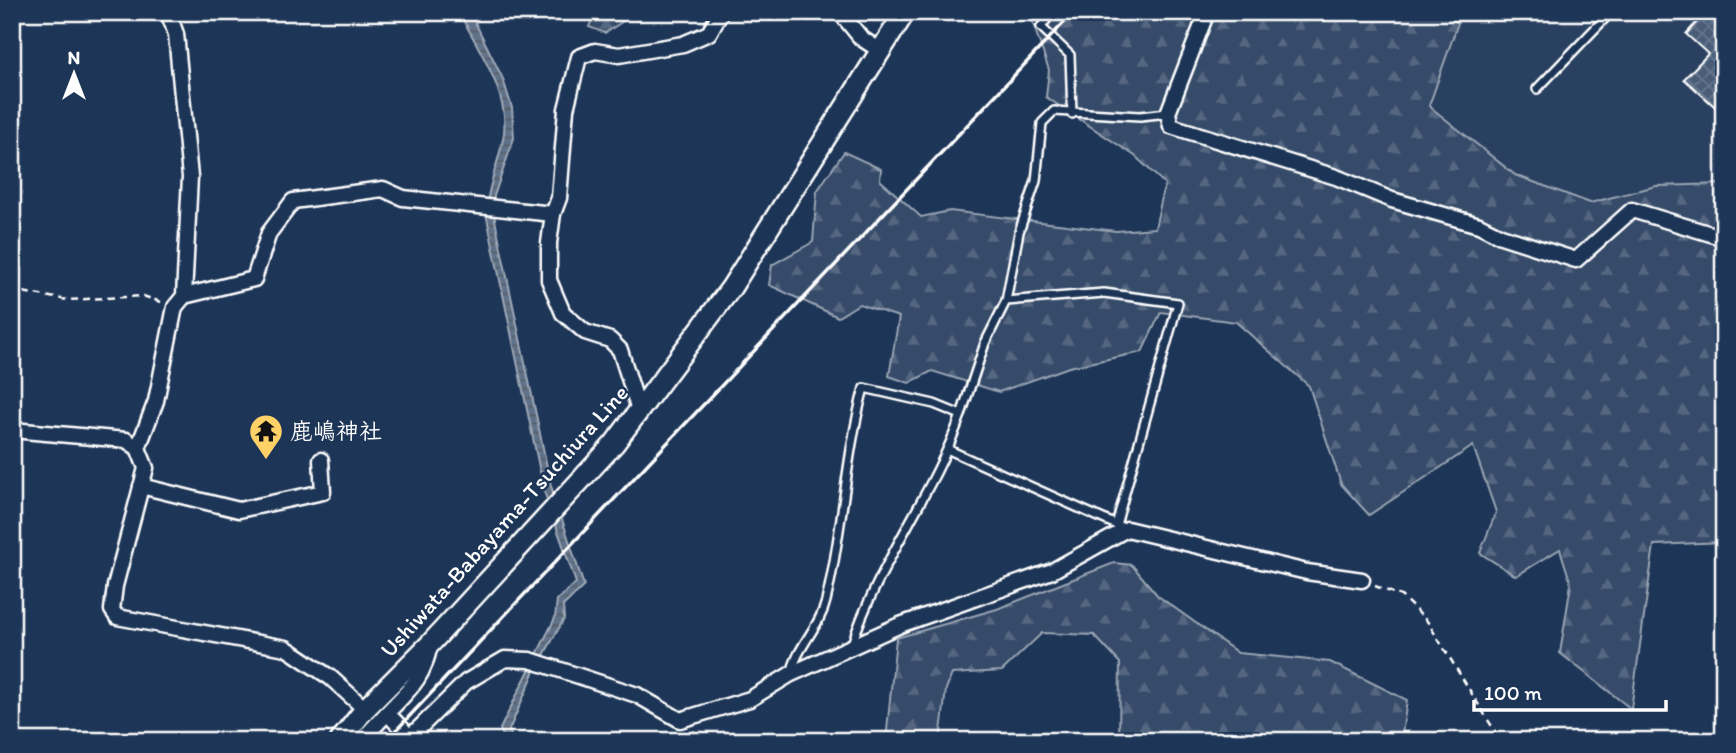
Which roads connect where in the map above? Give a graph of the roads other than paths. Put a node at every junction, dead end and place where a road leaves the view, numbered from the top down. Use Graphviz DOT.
graph roads {
  1 [pos="168,12"];
  2 [pos="721,12"];
  3 [pos="839,12"];
  4 [pos="905,12"];
  5 [pos="1052,12"];
  6 [pos="1207,12"];
  7 [pos="1611,12"];
  8 [pos="879,50"];
  9 [pos="1537,89"];
  10 [pos="1168,113"];
  11 [pos="1072,114"];
  12 [pos="553,214"];
  13 [pos="1724,238"];
  14 [pos="179,301"];
  15 [pos="1006,301"];
  16 [pos="639,411"];
  17 [pos="961,415"];
  18 [pos="12,430"];
  19 [pos="138,448"];
  20 [pos="949,450"];
  21 [pos="321,460"];
  22 [pos="141,486"];
  23 [pos="1121,527"];
  24 [pos="1362,580"];
  25 [pos="430,644"];
  26 [pos="851,647"];
  27 [pos="791,674"];
  28 [pos="365,709"];
  29 [pos="387,713"];
  30 [pos="407,738"];
  31 [pos="340,741"];
  32 [pos="361,741"];
  1 -- 14 [label="street"];
  2 -- 12 [label="street"];
  3 -- 8 [label="street"];
  4 -- 8 [label="main road, Ushiwata-Babayama-Tsuchiura Line"];
  5 -- 11 [label="lane"];
  6 -- 10 [label="street"];
  7 -- 9 [label="lane"];
  8 -- 16 [label="main road, Ushiwata-Babayama-Tsuchiura Line"];
  10 -- 11 [label="lane"];
  10 -- 13 [label="street"];
  11 -- 15 [label="lane"];
  12 -- 14 [label="street"];
  12 -- 16 [label="street"];
  14 -- 19 [label="street"];
  15 -- 17 [label="lane"];
  15 -- 23 [label="lane"];
  16 -- 25 [label="main road, Ushiwata-Babayama-Tsuchiura Line"];
  17 -- 20 [label="lane"];
  17 -- 27 [label="lane"];
  18 -- 19 [label="street"];
  19 -- 22 [label="street"];
  20 -- 23 [label="lane"];
  20 -- 26 [label="lane"];
  21 -- 22 [label="street"];
  22 -- 28 [label="street"];
  23 -- 24 [label="street"];
  23 -- 26 [label="street"];
  25 -- 28 [label="main road, Ushiwata-Babayama-Tsuchiura Line"];
  25 -- 29 [label="street"];
  26 -- 27 [label="street"];
  27 -- 30 [label="street"];
  28 -- 31 [label="main road, Ushiwata-Babayama-Tsuchiura Line"];
  29 -- 30 [label="street"];
  29 -- 32 [label="street"];
}
